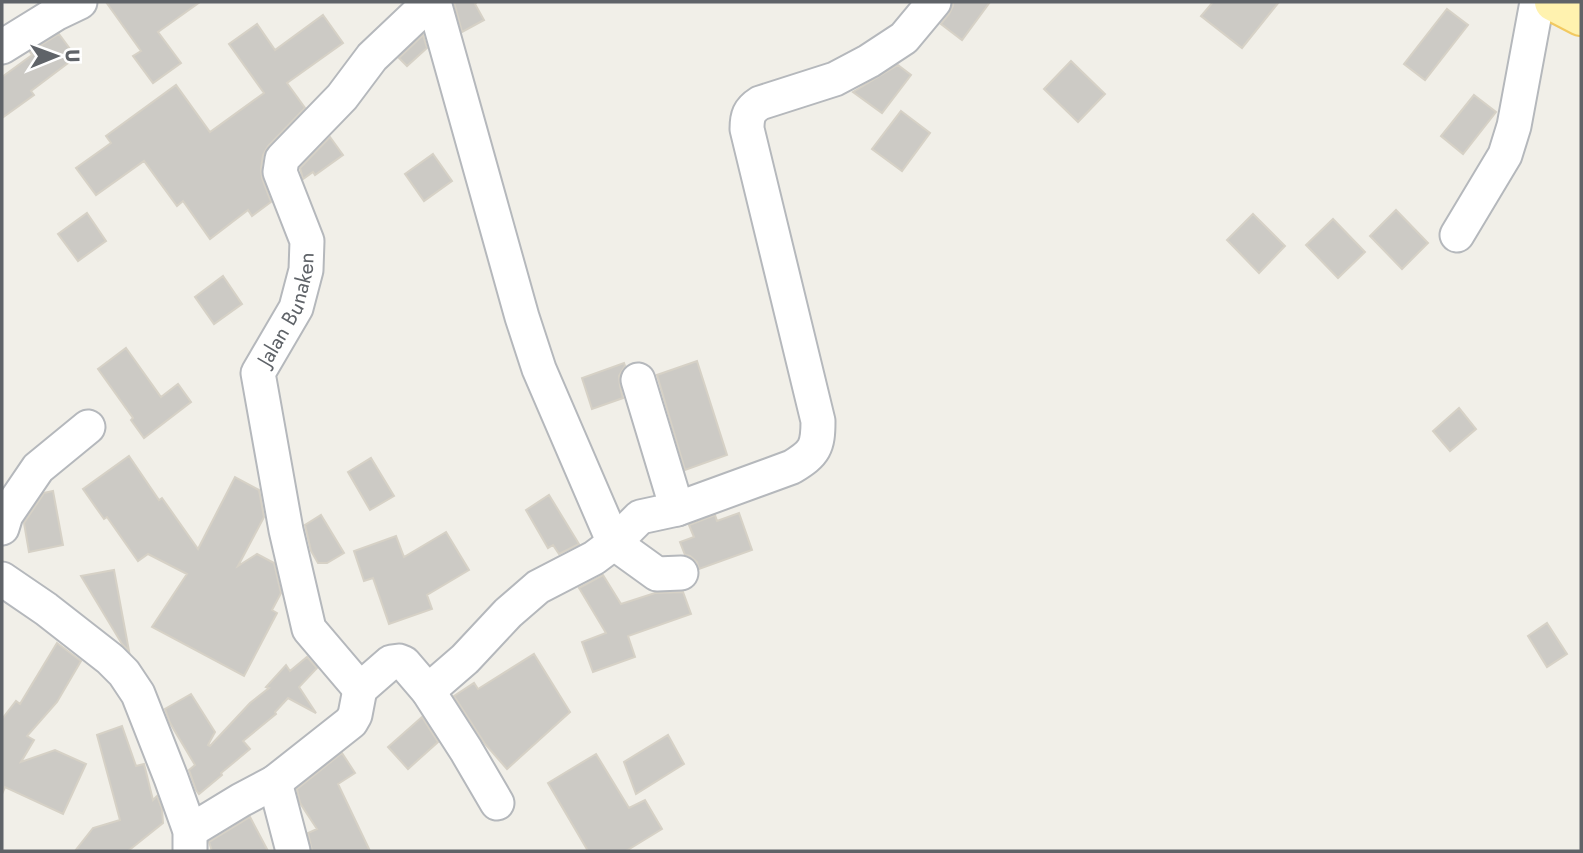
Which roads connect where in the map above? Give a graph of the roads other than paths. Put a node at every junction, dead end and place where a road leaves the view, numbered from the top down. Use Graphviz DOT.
graph roads {
  1 [pos="80,2"];
  2 [pos="432,2"];
  3 [pos="934,2"];
  4 [pos="1537,2"];
  5 [pos="1554,2"];
  6 [pos="1581,16"];
  7 [pos="2,47"];
  8 [pos="1457,235"];
  9 [pos="638,380"];
  10 [pos="88,427"];
  11 [pos="677,509"];
  12 [pos="2,528"];
  13 [pos="614,543"];
  14 [pos="681,573"];
  15 [pos="2,579"];
  16 [pos="359,689"];
  17 [pos="428,691"];
  18 [pos="275,782"];
  19 [pos="497,803"];
  20 [pos="190,841"];
  21 [pos="293,851"];
  1 -- 7 [label="street"];
  2 -- 13 [label="street, Jalan Bunaken"];
  2 -- 16 [label="street, Jalan Bunaken"];
  3 -- 11 [label="street"];
  4 -- 8 [label="street"];
  5 -- 6 [label="main road"];
  9 -- 11 [label="street"];
  10 -- 12 [label="street"];
  11 -- 13 [label="street"];
  13 -- 14 [label="street"];
  13 -- 17 [label="street"];
  15 -- 20 [label="street"];
  16 -- 17 [label="street"];
  16 -- 18 [label="street"];
  17 -- 19 [label="street"];
  18 -- 20 [label="street"];
  18 -- 21 [label="street"];
}
